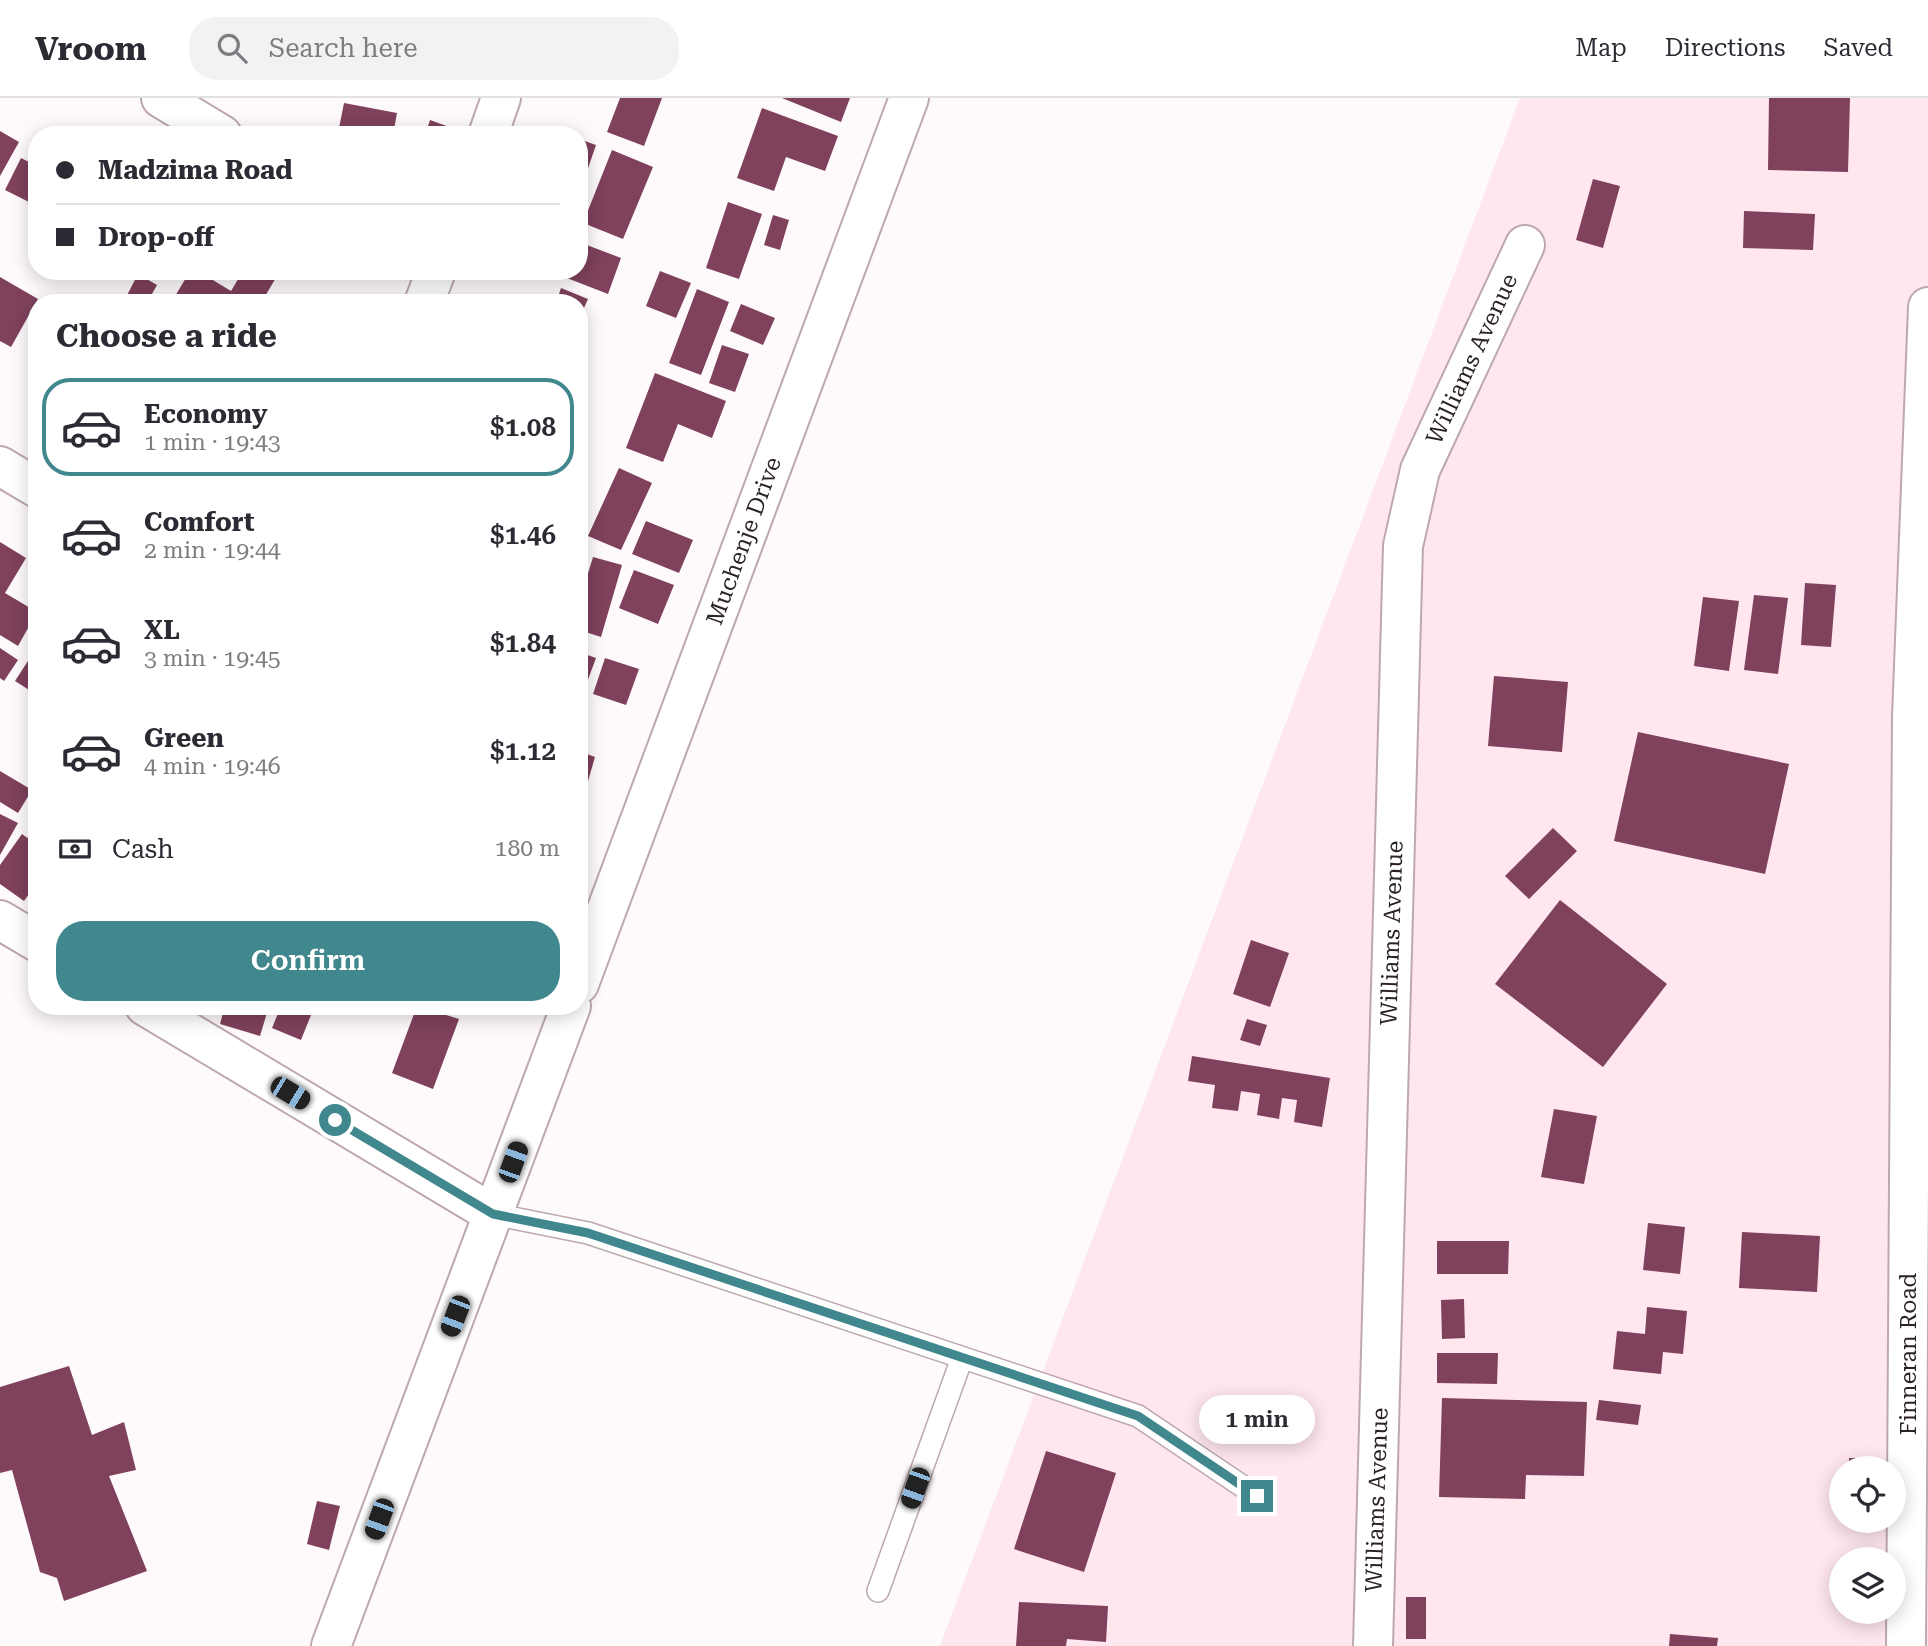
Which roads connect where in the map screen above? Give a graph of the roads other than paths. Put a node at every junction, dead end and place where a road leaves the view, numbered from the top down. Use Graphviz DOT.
graph roads {
  1 [pos="161,98"];
  2 [pos="501,98"];
  3 [pos="909,98"];
  4 [pos="207,126"];
  5 [pos="491,126"];
  6 [pos="1525,245"];
  7 [pos="1928,307"];
  8 [pos="0,466"];
  9 [pos="28,483"];
  10 [pos="0,920"];
  11 [pos="28,937"];
  12 [pos="588,960"];
  13 [pos="164,1015"];
  14 [pos="568,1015"];
  15 [pos="493,1214"];
  16 [pos="962,1358"];
  17 [pos="1257,1496"];
  18 [pos="877,1591"];
  19 [pos="331,1646"];
  20 [pos="1373,1646"];
  21 [pos="1906,1646"];
  1 -- 4 [label="street"];
  2 -- 5 [label="street"];
  3 -- 12 [label="street, Muchenje Drive"];
  6 -- 20 [label="street, Williams Avenue"];
  7 -- 21 [label="street, Finneran Road"];
  8 -- 9 [label="street"];
  10 -- 11 [label="street"];
  13 -- 15 [label="street"];
  14 -- 15 [label="street"];
  15 -- 16 [label="lane"];
  15 -- 19 [label="street"];
  16 -- 17 [label="lane"];
  16 -- 18 [label="lane"];
}
